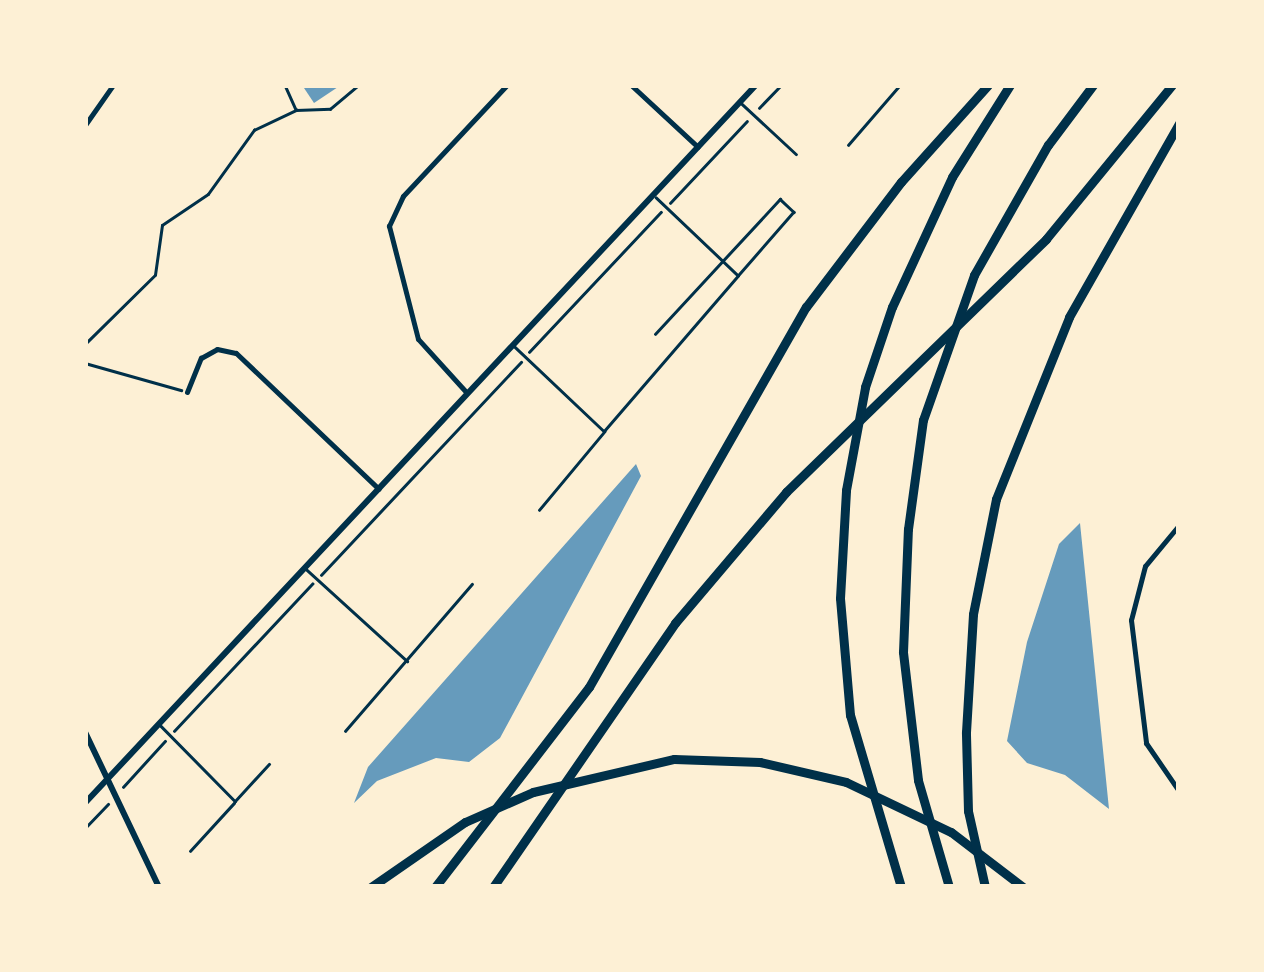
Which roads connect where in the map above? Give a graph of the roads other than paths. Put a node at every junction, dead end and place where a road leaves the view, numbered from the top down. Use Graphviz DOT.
graph roads {
  1 [pos="113,85"];
  2 [pos="506,85"];
  3 [pos="631,85"];
  4 [pos="756,85"];
  5 [pos="900,85"];
  6 [pos="988,85"];
  7 [pos="1010,85"];
  8 [pos="1093,85"];
  9 [pos="1172,85"];
  10 [pos="740,102"];
  11 [pos="1179,123"];
  12 [pos="85,126"];
  13 [pos="848,145"];
  14 [pos="698,147"];
  15 [pos="796,154"];
  16 [pos="653,195"];
  17 [pos="724,262"];
  18 [pos="738,276"];
  19 [pos="654,334"];
  20 [pos="513,345"];
  21 [pos="187,392"];
  22 [pos="468,394"];
  23 [pos="604,431"];
  24 [pos="379,489"];
  25 [pos="539,510"];
  26 [pos="1179,525"];
  27 [pos="305,568"];
  28 [pos="472,584"];
  29 [pos="407,660"];
  30 [pos="159,724"];
  31 [pos="345,731"];
  32 [pos="86,735"];
  33 [pos="269,764"];
  34 [pos="108,779"];
  35 [pos="1179,791"];
  36 [pos="235,802"];
  37 [pos="85,803"];
  38 [pos="190,851"];
  39 [pos="159,887"];
  40 [pos="371,887"];
  41 [pos="435,887"];
  42 [pos="492,887"];
  43 [pos="900,887"];
  44 [pos="949,887"];
  45 [pos="986,887"];
  46 [pos="1023,887"];
  1 -- 12 [label="street"];
  2 -- 22 [label="street"];
  3 -- 14 [label="street"];
  4 -- 10 [label="street"];
  5 -- 13 [label="lane"];
  6 -- 41 [label="highway"];
  7 -- 43 [label="highway"];
  8 -- 44 [label="highway"];
  9 -- 42 [label="highway"];
  10 -- 14 [label="street"];
  10 -- 15 [label="lane"];
  11 -- 45 [label="highway"];
  14 -- 16 [label="street"];
  16 -- 17 [label="lane"];
  16 -- 20 [label="street"];
  17 -- 18 [label="lane"];
  17 -- 18 [label="lane"];
  17 -- 19 [label="lane"];
  18 -- 23 [label="lane"];
  20 -- 22 [label="street"];
  20 -- 23 [label="lane"];
  21 -- 24 [label="street"];
  22 -- 24 [label="street"];
  23 -- 25 [label="lane"];
  24 -- 27 [label="street"];
  26 -- 35 [label="street"];
  27 -- 29 [label="lane"];
  27 -- 30 [label="street"];
  28 -- 29 [label="lane"];
  29 -- 31 [label="lane"];
  30 -- 34 [label="street"];
  30 -- 36 [label="lane"];
  32 -- 34 [label="street"];
  33 -- 36 [label="lane"];
  34 -- 37 [label="street"];
  34 -- 39 [label="street"];
  36 -- 38 [label="lane"];
  40 -- 46 [label="highway"];
}
